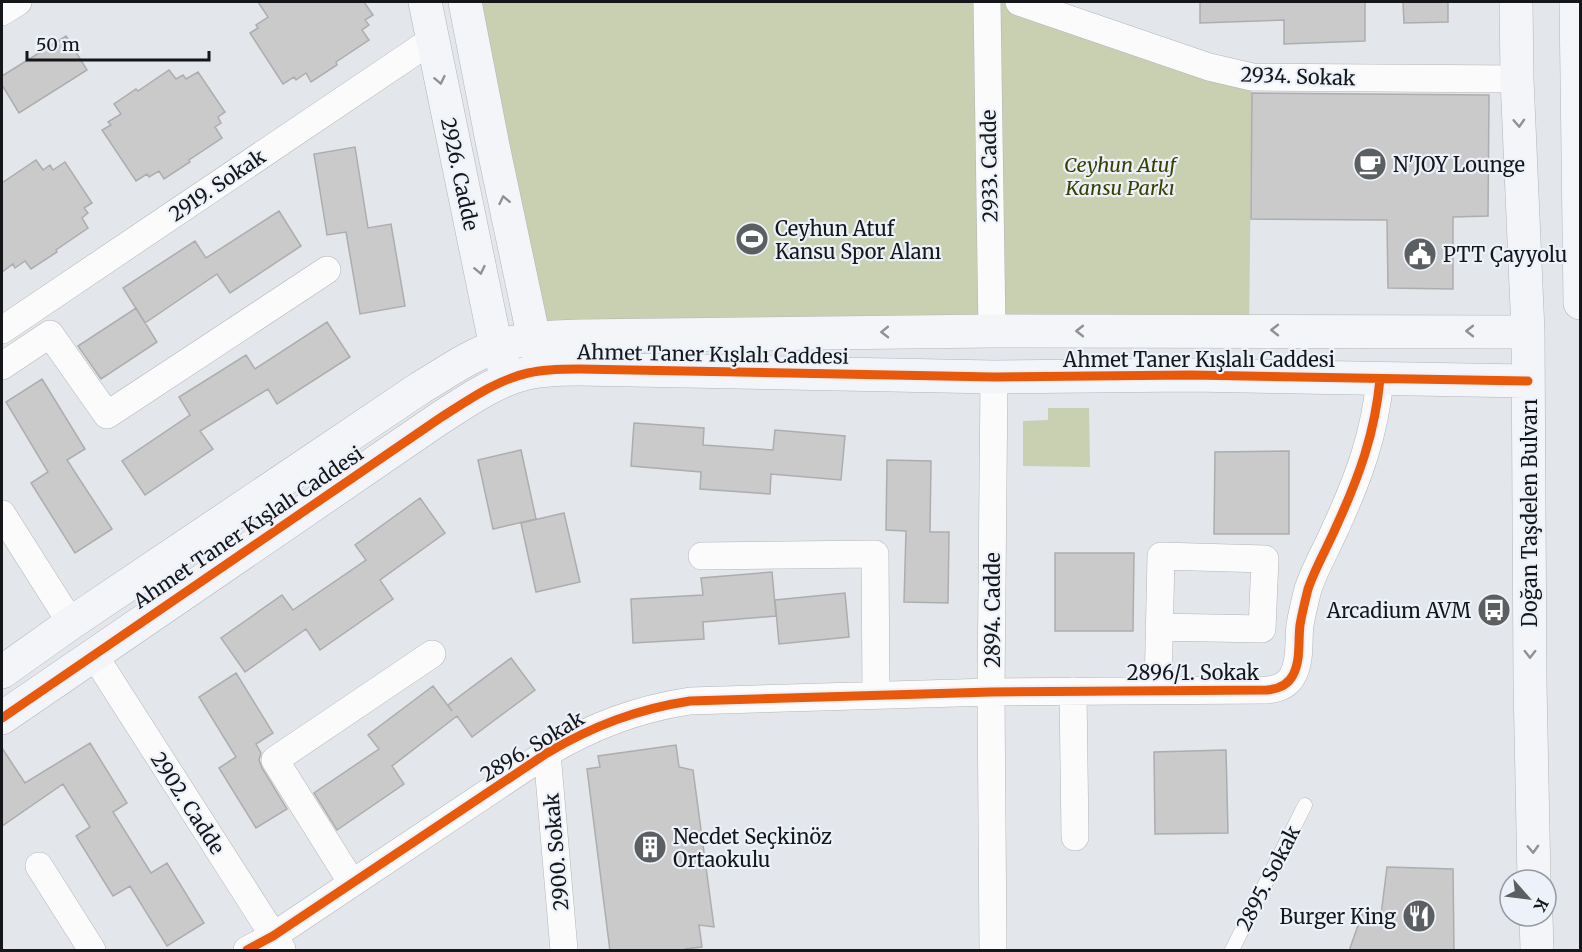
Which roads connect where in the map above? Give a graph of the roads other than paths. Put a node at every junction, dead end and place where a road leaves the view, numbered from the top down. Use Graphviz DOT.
graph roads {
  1 [pos="18,2"];
  2 [pos="425,2"];
  3 [pos="465,2"];
  4 [pos="987,2"];
  5 [pos="1019,2"];
  6 [pos="1516,2"];
  7 [pos="1576,2"];
  8 [pos="2,12"];
  9 [pos="432,40"];
  10 [pos="1517,79"];
  11 [pos="327,270"];
  12 [pos="1581,303"];
  13 [pos="2,330"];
  14 [pos="992,331"];
  15 [pos="1528,332"];
  16 [pos="534,339"];
  17 [pos="496,346"];
  18 [pos="2,366"];
  19 [pos="545,370"];
  20 [pos="993,377"];
  21 [pos="510,378"];
  22 [pos="1380,379"];
  23 [pos="1528,381"];
  24 [pos="2,514"];
  25 [pos="702,556"];
  26 [pos="71,623"];
  27 [pos="1159,627"];
  28 [pos="432,654"];
  29 [pos="94,655"];
  30 [pos="2,672"];
  31 [pos="1158,690"];
  32 [pos="1073,691"];
  33 [pos="992,692"];
  34 [pos="876,695"];
  35 [pos="2,718"];
  36 [pos="547,753"];
  37 [pos="1305,805"];
  38 [pos="1076,837"];
  39 [pos="39,866"];
  40 [pos="1534,868"];
  41 [pos="352,884"];
  42 [pos="1536,928"];
  43 [pos="278,943"];
  44 [pos="92,951"];
  45 [pos="247,951"];
  46 [pos="564,951"];
  47 [pos="993,951"];
  48 [pos="1232,951"];
  49 [pos="1537,951"];
  1 -- 8 [label="street"];
  2 -- 9 [label="street, 2926. Cadde"];
  16 -- 3 [label="street, 2926. Cadde, one-way"];
  4 -- 14 [label="street, 2933. Cadde"];
  5 -- 10 [label="street, 2934. Sokak"];
  6 -- 10 [label="street, Doğan Taşdelen Bulvarı"];
  7 -- 12 [label="street"];
  9 -- 13 [label="street, 2919. Sokak"];
  9 -- 17 [label="street, 2926. Cadde, one-way"];
  10 -- 15 [label="street, Doğan Taşdelen Bulvarı, one-way"];
  11 -- 18 [label="street"];
  15 -- 14 [label="street, Ahmet Taner Kışlalı Caddesi, one-way"];
  14 -- 16 [label="street, Ahmet Taner Kışlalı Caddesi, one-way"];
  14 -- 20 [label="street"];
  15 -- 23 [label="street, Doğan Taşdelen Bulvarı"];
  16 -- 17 [label="street, Ahmet Taner Kışlalı Caddesi"];
  16 -- 19 [label="street, 2926. Cadde"];
  17 -- 21 [label="street, 2926. Cadde"];
  17 -- 26 [label="street, Ahmet Taner Kışlalı Caddesi"];
  19 -- 20 [label="street, Ahmet Taner Kışlalı Caddesi"];
  19 -- 21 [label="street, Ahmet Taner Kışlalı Caddesi"];
  20 -- 22 [label="street, Ahmet Taner Kışlalı Caddesi"];
  20 -- 33 [label="street, 2894. Cadde"];
  21 -- 29 [label="street, Ahmet Taner Kışlalı Caddesi"];
  22 -- 23 [label="street, Ahmet Taner Kışlalı Caddesi"];
  22 -- 31 [label="street, 2896/1. Sokak"];
  23 -- 40 [label="street, Doğan Taşdelen Bulvarı, one-way"];
  24 -- 26 [label="street"];
  25 -- 34 [label="street"];
  26 -- 29 [label="street"];
  26 -- 30 [label="street, Ahmet Taner Kışlalı Caddesi"];
  27 -- 27 [label="street"];
  27 -- 31 [label="street"];
  28 -- 41 [label="street"];
  29 -- 35 [label="street, Ahmet Taner Kışlalı Caddesi"];
  29 -- 43 [label="street, 2902. Cadde"];
  31 -- 32 [label="street, 2896/1. Sokak"];
  32 -- 33 [label="street, 2896/1. Sokak"];
  32 -- 38 [label="street"];
  33 -- 34 [label="street, 2896. Sokak"];
  33 -- 47 [label="street, 2894. Cadde"];
  34 -- 36 [label="street, 2896. Sokak"];
  36 -- 41 [label="street, 2896. Sokak"];
  36 -- 46 [label="street, 2900. Sokak"];
  37 -- 48 [label="lane, 2895. Sokak"];
  39 -- 44 [label="street"];
  41 -- 43 [label="street, 2896. Sokak"];
  42 -- 49 [label="street"];
  43 -- 45 [label="street, 2896. Sokak"];
}
